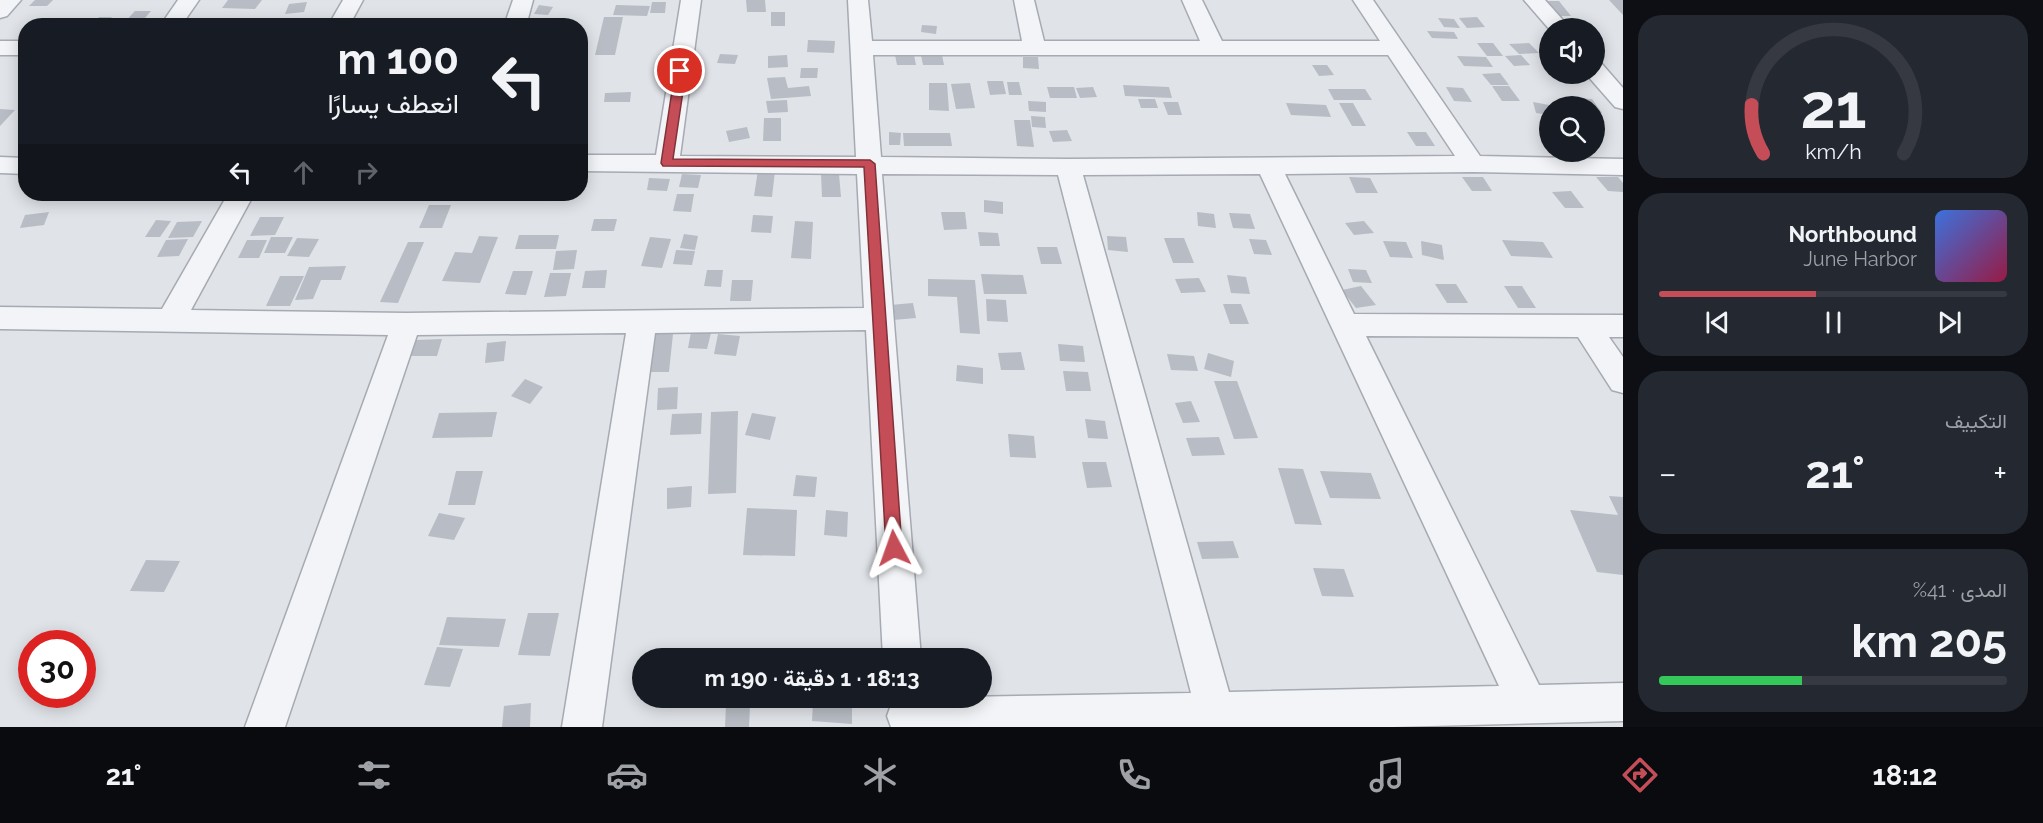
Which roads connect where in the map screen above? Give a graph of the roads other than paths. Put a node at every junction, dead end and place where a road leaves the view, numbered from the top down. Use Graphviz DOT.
graph roads {
  1 [pos="11,0"];
  2 [pos="189,0"];
  3 [pos="353,0"];
  4 [pos="524,0"];
  5 [pos="692,0"];
  6 [pos="858,0"];
  7 [pos="1024,0"];
  8 [pos="1192,0"];
  9 [pos="1363,0"];
  10 [pos="1534,0"];
  11 [pos="0,12"];
  12 [pos="176,18"];
  13 [pos="343,18"];
  14 [pos="518,18"];
  15 [pos="1550,18"];
  16 [pos="1034,46"];
  17 [pos="0,48"];
  18 [pos="18,48"];
  19 [pos="861,48"];
  20 [pos="1214,48"];
  21 [pos="1393,48"];
  22 [pos="1605,82"];
  23 [pos="1623,102"];
  24 [pos="667,163"];
  25 [pos="588,164"];
  26 [pos="870,164"];
  27 [pos="1473,164"];
  28 [pos="0,165"];
  29 [pos="18,166"];
  30 [pos="1269,166"];
  31 [pos="1068,167"];
  32 [pos="1623,167"];
  33 [pos="237,201"];
  34 [pos="0,318"];
  35 [pos="880,319"];
  36 [pos="171,320"];
  37 [pos="642,321"];
  38 [pos="406,324"];
  39 [pos="1345,325"];
  40 [pos="1586,326"];
  41 [pos="1623,326"];
  42 [pos="1623,381"];
  43 [pos="901,648"];
  44 [pos="1623,702"];
  45 [pos="1528,704"];
  46 [pos="1215,712"];
  47 [pos="905,714"];
  48 [pos="265,727"];
  49 [pos="582,727"];
  1 -- 11 [label="street"];
  2 -- 12 [label="street"];
  3 -- 13 [label="street"];
  4 -- 14 [label="street"];
  5 -- 24 [label="street"];
  6 -- 19 [label="street"];
  7 -- 16 [label="street"];
  8 -- 20 [label="street"];
  9 -- 21 [label="street"];
  10 -- 15 [label="street"];
  16 -- 19 [label="street"];
  16 -- 20 [label="street"];
  17 -- 18 [label="street"];
  19 -- 26 [label="street"];
  20 -- 21 [label="street"];
  21 -- 27 [label="street"];
  22 -- 23 [label="street"];
  24 -- 25 [label="street"];
  24 -- 26 [label="street"];
  26 -- 31 [label="street"];
  26 -- 35 [label="street"];
  27 -- 30 [label="street"];
  27 -- 32 [label="street"];
  28 -- 29 [label="street"];
  30 -- 31 [label="street"];
  30 -- 39 [label="street"];
  31 -- 46 [label="street"];
  33 -- 36 [label="street"];
  34 -- 36 [label="street"];
  35 -- 37 [label="street"];
  35 -- 43 [label="street"];
  36 -- 38 [label="street"];
  37 -- 38 [label="street"];
  37 -- 49 [label="street"];
  38 -- 48 [label="street"];
  39 -- 40 [label="street"];
  39 -- 45 [label="street"];
  40 -- 41 [label="street"];
  40 -- 42 [label="street"];
  44 -- 45 [label="street"];
  45 -- 46 [label="street"];
  46 -- 47 [label="street"];
}
